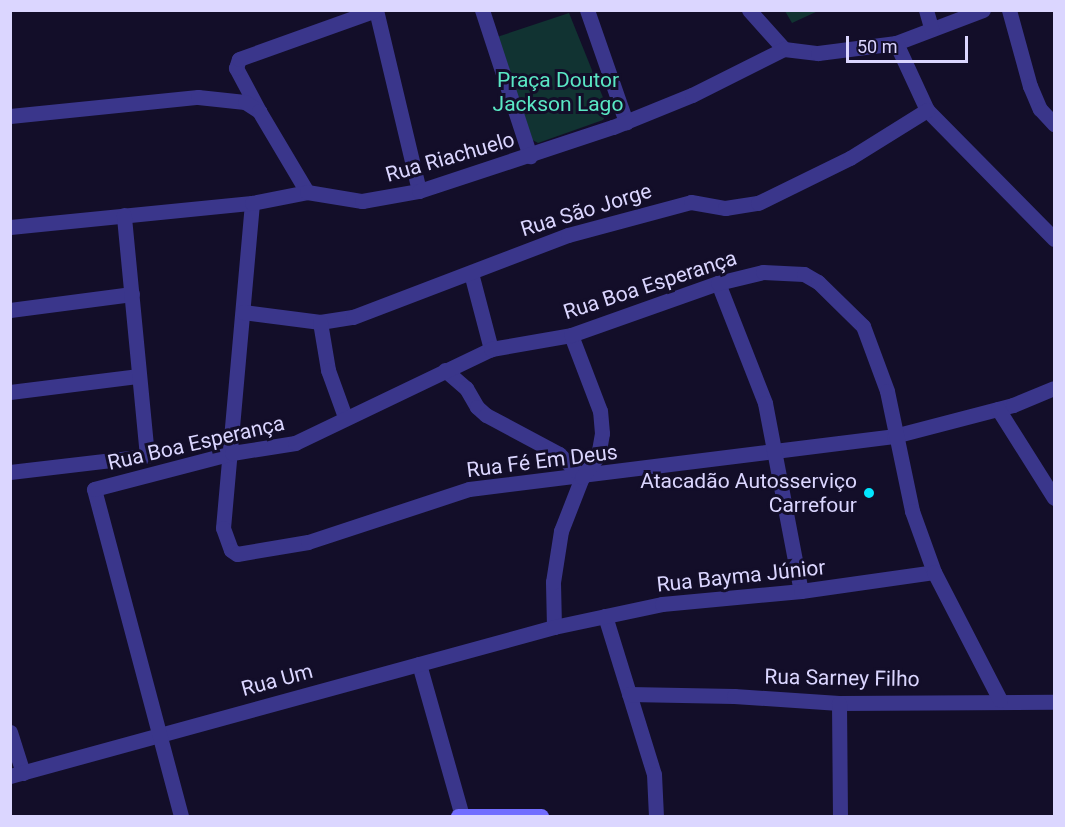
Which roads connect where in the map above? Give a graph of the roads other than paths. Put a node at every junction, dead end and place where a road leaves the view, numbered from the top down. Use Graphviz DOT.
graph roads {
  1 [pos="376,10"];
  2 [pos="482,10"];
  3 [pos="586,10"];
  4 [pos="748,10"];
  5 [pos="926,10"];
  6 [pos="983,10"];
  7 [pos="1010,10"];
  8 [pos="931,28"];
  9 [pos="896,43"];
  10 [pos="784,49"];
  11 [pos="927,110"];
  12 [pos="259,111"];
  13 [pos="10,116"];
  14 [pos="626,122"];
  15 [pos="1054,124"];
  16 [pos="530,156"];
  17 [pos="419,191"];
  18 [pos="307,192"];
  19 [pos="252,203"];
  20 [pos="124,215"];
  21 [pos="10,227"];
  22 [pos="1054,239"];
  23 [pos="471,273"];
  24 [pos="718,283"];
  25 [pos="132,294"];
  26 [pos="10,309"];
  27 [pos="243,312"];
  28 [pos="320,322"];
  29 [pos="572,335"];
  30 [pos="491,349"];
  31 [pos="445,370"];
  32 [pos="140,376"];
  33 [pos="1054,388"];
  34 [pos="10,392"];
  35 [pos="998,409"];
  36 [pos="345,417"];
  37 [pos="894,436"];
  38 [pos="232,453"];
  39 [pos="776,453"];
  40 [pos="10,472"];
  41 [pos="582,477"];
  42 [pos="1054,498"];
  43 [pos="934,572"];
  44 [pos="801,591"];
  45 [pos="605,616"];
  46 [pos="554,627"];
  47 [pos="419,664"];
  48 [pos="629,694"];
  49 [pos="1000,700"];
  50 [pos="1054,702"];
  51 [pos="839,703"];
  52 [pos="10,732"];
  53 [pos="159,734"];
  54 [pos="17,774"];
  55 [pos="181,816"];
  56 [pos="461,816"];
  57 [pos="541,816"];
  58 [pos="656,816"];
  59 [pos="840,816"];
  1 -- 12 [label="street"];
  1 -- 17 [label="street"];
  2 -- 16 [label="street"];
  3 -- 14 [label="street"];
  4 -- 10 [label="street"];
  5 -- 8 [label="street"];
  6 -- 8 [label="street"];
  7 -- 15 [label="street"];
  8 -- 9 [label="street"];
  9 -- 10 [label="street"];
  9 -- 11 [label="street"];
  10 -- 14 [label="street, Rua Riachuelo"];
  11 -- 22 [label="street"];
  11 -- 23 [label="street, Rua São Jorge"];
  12 -- 13 [label="street"];
  12 -- 18 [label="street"];
  14 -- 16 [label="street, Rua Riachuelo"];
  16 -- 17 [label="street, Rua Riachuelo"];
  17 -- 18 [label="street, Rua Riachuelo"];
  18 -- 19 [label="street, Rua Riachuelo"];
  19 -- 20 [label="street, Rua Riachuelo"];
  19 -- 27 [label="street"];
  20 -- 21 [label="street, Rua Riachuelo"];
  20 -- 25 [label="street"];
  23 -- 28 [label="street, Rua São Jorge"];
  23 -- 30 [label="street"];
  24 -- 29 [label="street, Rua Boa Esperança"];
  24 -- 37 [label="street, Rua Boa Esperança"];
  24 -- 39 [label="street"];
  25 -- 26 [label="street"];
  25 -- 32 [label="street"];
  27 -- 28 [label="street, Rua São Jorge"];
  27 -- 38 [label="street"];
  28 -- 36 [label="street"];
  29 -- 30 [label="street, Rua Boa Esperança"];
  29 -- 41 [label="street"];
  30 -- 31 [label="street, Rua Boa Esperança"];
  31 -- 36 [label="street, Rua Boa Esperança"];
  31 -- 41 [label="street"];
  32 -- 34 [label="street"];
  32 -- 40 [label="street"];
  33 -- 35 [label="street, Rua Fé Em Deus"];
  35 -- 37 [label="street, Rua Fé Em Deus"];
  35 -- 42 [label="street"];
  36 -- 38 [label="street, Rua Boa Esperança"];
  37 -- 39 [label="street, Rua Fé Em Deus"];
  37 -- 43 [label="street, Rua Boa Esperança"];
  38 -- 41 [label="street, Rua Fé Em Deus"];
  38 -- 53 [label="street, Rua Boa Esperança"];
  39 -- 41 [label="street, Rua Fé Em Deus"];
  39 -- 44 [label="street"];
  41 -- 46 [label="street"];
  43 -- 44 [label="street, Rua Bayma Júnior"];
  43 -- 49 [label="street, Rua Boa Esperança"];
  44 -- 45 [label="street, Rua Bayma Júnior"];
  45 -- 46 [label="street, Rua Bayma Júnior"];
  45 -- 48 [label="street"];
  46 -- 47 [label="street, Rua Um"];
  47 -- 53 [label="street, Rua Um"];
  47 -- 56 [label="street"];
  48 -- 51 [label="street, Rua Sarney Filho"];
  48 -- 58 [label="street"];
  49 -- 50 [label="street, Rua Sarney Filho"];
  49 -- 51 [label="street, Rua Sarney Filho"];
  51 -- 59 [label="street"];
  52 -- 54 [label="street"];
  53 -- 54 [label="street, Rua Um"];
  53 -- 55 [label="street"];
  56 -- 57 [label="main road"];
}
